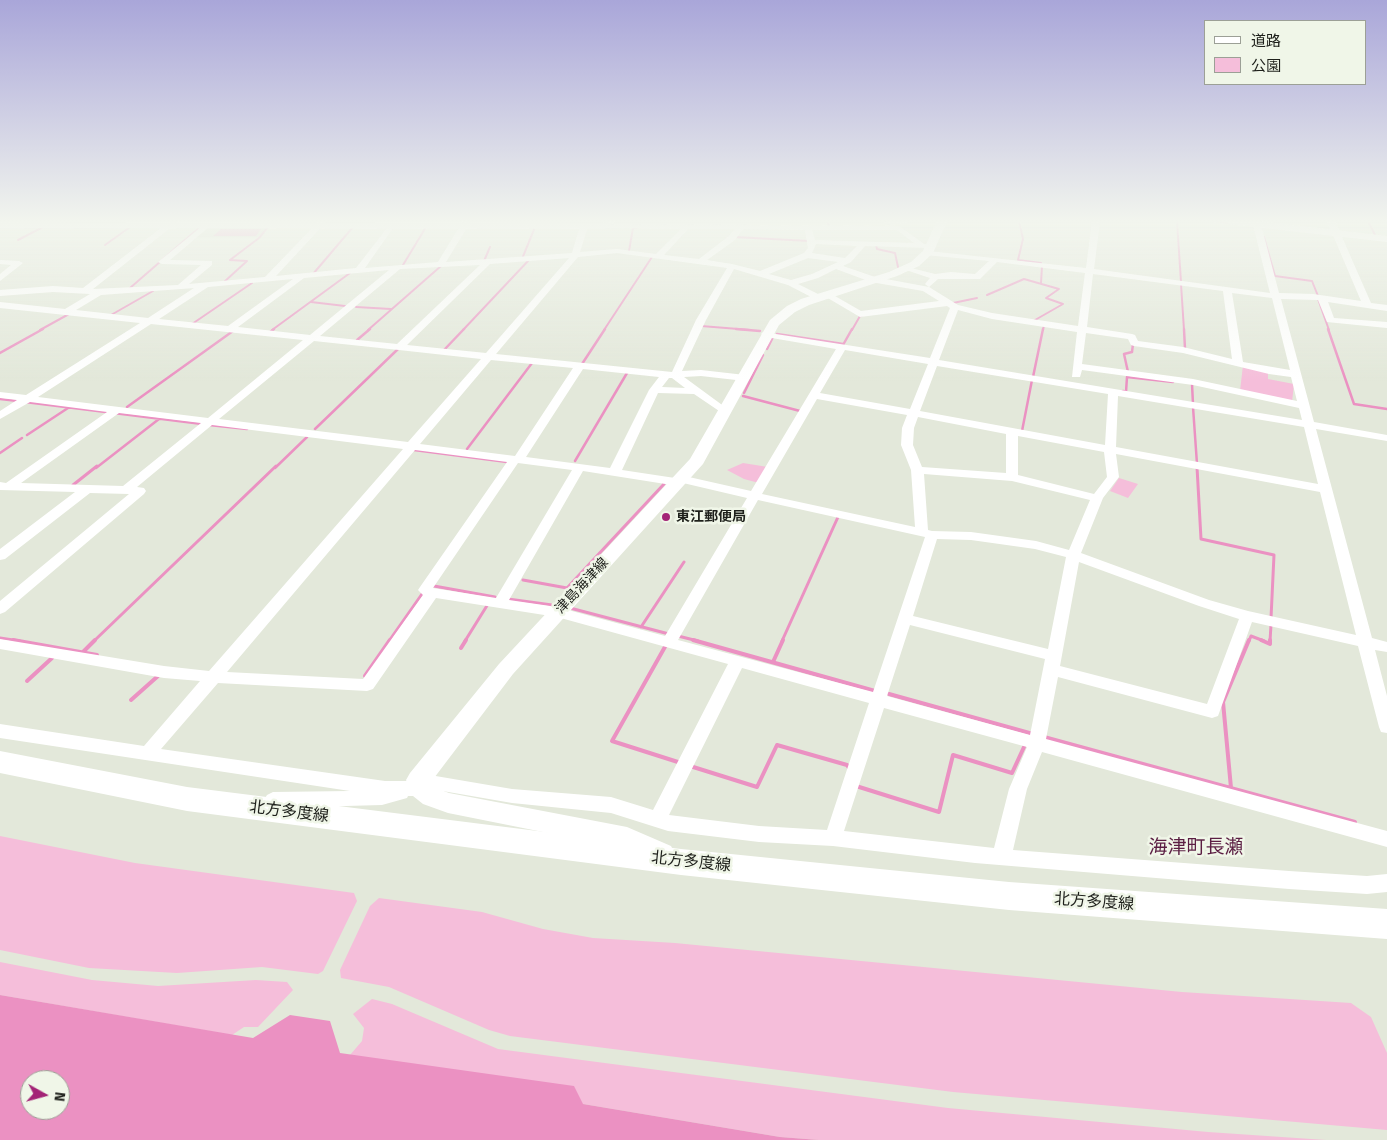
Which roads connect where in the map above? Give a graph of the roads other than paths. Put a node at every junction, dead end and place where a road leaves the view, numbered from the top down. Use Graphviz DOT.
graph roads {
  1 [pos="106,274"];
  2 [pos="196,274"];
  3 [pos="272,274"];
  4 [pos="324,274"];
  5 [pos="389,274"];
  6 [pos="475,274"];
  7 [pos="559,274"];
  8 [pos="727,274"];
  9 [pos="761,274"];
  10 [pos="818,274"];
  11 [pos="862,274"];
  12 [pos="891,274"];
  13 [pos="925,274"];
  14 [pos="979,274"];
  15 [pos="1089,274"];
  16 [pos="1113,274"];
  17 [pos="1269,274"];
  18 [pos="1354,274"];
  19 [pos="302,277"];
  20 [pos="935,277"];
  21 [pos="876,279"];
  22 [pos="267,280"];
  23 [pos="791,283"];
  24 [pos="205,286"];
  25 [pos="179,288"];
  26 [pos="926,289"];
  27 [pos="1226,289"];
  28 [pos="24,291"];
  29 [pos="85,291"];
  30 [pos="99,292"];
  31 [pos="0,293"];
  32 [pos="821,295"];
  33 [pos="1275,296"];
  34 [pos="1322,298"];
  35 [pos="0,304"];
  36 [pos="952,305"];
  37 [pos="1367,305"];
  38 [pos="1387,308"];
  39 [pos="67,312"];
  40 [pos="151,321"];
  41 [pos="1387,325"];
  42 [pos="230,329"];
  43 [pos="1081,329"];
  44 [pos="766,334"];
  45 [pos="313,337"];
  46 [pos="399,347"];
  47 [pos="842,347"];
  48 [pos="488,357"];
  49 [pos="935,362"];
  50 [pos="1238,363"];
  51 [pos="580,366"];
  52 [pos="1077,366"];
  53 [pos="1295,374"];
  54 [pos="670,375"];
  55 [pos="745,378"];
  56 [pos="1074,385"];
  57 [pos="654,390"];
  58 [pos="697,391"];
  59 [pos="1114,392"];
  60 [pos="0,394"];
  61 [pos="814,395"];
  62 [pos="28,398"];
  63 [pos="1304,406"];
  64 [pos="115,412"];
  65 [pos="725,412"];
  66 [pos="915,413"];
  67 [pos="0,416"];
  68 [pos="212,421"];
  69 [pos="1308,425"];
  70 [pos="1012,432"];
  71 [pos="1387,438"];
  72 [pos="414,446"];
  73 [pos="1110,450"];
  74 [pos="517,459"];
  75 [pos="579,467"];
  76 [pos="917,470"];
  77 [pos="615,472"];
  78 [pos="1012,477"];
  79 [pos="679,480"];
  80 [pos="4,486"];
  81 [pos="87,489"];
  82 [pos="1326,489"];
  83 [pos="126,490"];
  84 [pos="755,496"];
  85 [pos="1097,498"];
  86 [pos="927,534"];
  87 [pos="1073,555"];
  88 [pos="0,556"];
  89 [pos="431,594"];
  90 [pos="500,603"];
  91 [pos="0,609"];
  92 [pos="558,612"];
  93 [pos="1246,616"];
  94 [pos="905,619"];
  95 [pos="669,642"];
  96 [pos="1365,642"];
  97 [pos="0,644"];
  98 [pos="1387,647"];
  99 [pos="738,661"];
  100 [pos="1053,663"];
  101 [pos="215,677"];
  102 [pos="879,700"];
  103 [pos="1387,727"];
  104 [pos="0,731"];
  105 [pos="1037,744"];
  106 [pos="148,753"];
  107 [pos="0,762"];
  108 [pos="420,784"];
  109 [pos="186,799"];
  110 [pos="658,819"];
  111 [pos="833,838"];
  112 [pos="1387,839"];
  113 [pos="1002,857"];
  114 [pos="681,862"];
  115 [pos="1387,884"];
  116 [pos="1387,924"];
  1 -- 29 [label="street"];
  2 -- 25 [label="street"];
  3 -- 22 [label="street"];
  4 -- 19 [label="street"];
  5 -- 45 [label="street"];
  6 -- 46 [label="street"];
  7 -- 48 [label="street"];
  8 -- 54 [label="street"];
  9 -- 23 [label="street"];
  10 -- 23 [label="street"];
  11 -- 21 [label="street"];
  12 -- 21 [label="main road, 津島海津線"];
  13 -- 20 [label="street"];
  14 -- 20 [label="street"];
  15 -- 43 [label="street"];
  16 -- 27 [label="street"];
  17 -- 33 [label="street"];
  18 -- 37 [label="street"];
  19 -- 22 [label="street"];
  19 -- 42 [label="street"];
  20 -- 26 [label="street"];
  21 -- 26 [label="street"];
  21 -- 32 [label="main road, 津島海津線"];
  22 -- 24 [label="street"];
  23 -- 32 [label="street"];
  24 -- 25 [label="street"];
  24 -- 40 [label="street"];
  25 -- 30 [label="street"];
  26 -- 36 [label="street"];
  27 -- 33 [label="street"];
  27 -- 50 [label="street"];
  28 -- 29 [label="street"];
  28 -- 31 [label="street"];
  28 -- 35 [label="street"];
  29 -- 30 [label="street"];
  30 -- 39 [label="street"];
  32 -- 36 [label="street"];
  32 -- 44 [label="main road, 津島海津線"];
  33 -- 34 [label="street"];
  33 -- 53 [label="street"];
  34 -- 37 [label="street"];
  34 -- 41 [label="street"];
  35 -- 39 [label="street"];
  36 -- 43 [label="street"];
  36 -- 49 [label="street"];
  37 -- 38 [label="street"];
  39 -- 40 [label="street"];
  40 -- 42 [label="street"];
  40 -- 62 [label="street"];
  42 -- 45 [label="street"];
  43 -- 50 [label="street"];
  43 -- 52 [label="street"];
  44 -- 47 [label="street"];
  44 -- 55 [label="main road, 津島海津線"];
  45 -- 46 [label="street"];
  45 -- 68 [label="street"];
  46 -- 48 [label="street"];
  47 -- 49 [label="street"];
  47 -- 61 [label="street"];
  48 -- 51 [label="street"];
  48 -- 72 [label="street"];
  49 -- 56 [label="street"];
  49 -- 66 [label="street"];
  50 -- 53 [label="street"];
  51 -- 54 [label="street"];
  51 -- 74 [label="street"];
  52 -- 56 [label="street"];
  52 -- 63 [label="street"];
  53 -- 63 [label="street"];
  54 -- 55 [label="street"];
  54 -- 57 [label="street"];
  54 -- 58 [label="street"];
  55 -- 65 [label="main road, 津島海津線"];
  56 -- 59 [label="street"];
  57 -- 58 [label="street"];
  57 -- 77 [label="street"];
  58 -- 65 [label="street"];
  59 -- 69 [label="street"];
  59 -- 73 [label="street"];
  60 -- 62 [label="street"];
  61 -- 66 [label="street"];
  61 -- 84 [label="street"];
  62 -- 64 [label="street"];
  62 -- 67 [label="street"];
  63 -- 69 [label="street"];
  64 -- 68 [label="street"];
  64 -- 80 [label="street"];
  65 -- 79 [label="main road, 津島海津線"];
  66 -- 70 [label="street"];
  66 -- 76 [label="street"];
  68 -- 72 [label="street"];
  68 -- 83 [label="street"];
  69 -- 71 [label="street"];
  69 -- 82 [label="street"];
  70 -- 73 [label="street"];
  70 -- 78 [label="street"];
  72 -- 74 [label="street"];
  72 -- 101 [label="street"];
  73 -- 82 [label="street"];
  73 -- 85 [label="street"];
  74 -- 75 [label="street"];
  74 -- 89 [label="street"];
  75 -- 77 [label="street"];
  75 -- 90 [label="street"];
  76 -- 78 [label="street"];
  76 -- 86 [label="street"];
  77 -- 79 [label="street"];
  78 -- 85 [label="street"];
  79 -- 84 [label="street"];
  79 -- 92 [label="main road, 津島海津線"];
  80 -- 81 [label="street"];
  81 -- 83 [label="street"];
  81 -- 88 [label="street"];
  82 -- 96 [label="street"];
  83 -- 91 [label="street"];
  84 -- 86 [label="street"];
  84 -- 95 [label="street"];
  85 -- 87 [label="street"];
  86 -- 87 [label="street"];
  86 -- 94 [label="street"];
  87 -- 93 [label="street"];
  87 -- 100 [label="street"];
  89 -- 90 [label="street"];
  89 -- 101 [label="street"];
  90 -- 92 [label="street"];
  92 -- 95 [label="street"];
  92 -- 108 [label="main road, 津島海津線"];
  93 -- 96 [label="street"];
  93 -- 100 [label="street"];
  94 -- 100 [label="street"];
  94 -- 102 [label="street"];
  95 -- 99 [label="street"];
  96 -- 98 [label="street"];
  96 -- 103 [label="street"];
  97 -- 101 [label="street"];
  99 -- 102 [label="street"];
  99 -- 110 [label="street"];
  100 -- 105 [label="street"];
  101 -- 106 [label="street"];
  102 -- 105 [label="street"];
  102 -- 111 [label="street"];
  104 -- 106 [label="street"];
  105 -- 112 [label="street"];
  105 -- 113 [label="street"];
  106 -- 108 [label="street"];
  107 -- 109 [label="main road, 北方多度線"];
  108 -- 109 [label="street"];
  108 -- 110 [label="street"];
  108 -- 114 [label="main road"];
  109 -- 114 [label="main road, 北方多度線"];
  110 -- 111 [label="street"];
  111 -- 113 [label="street"];
  113 -- 115 [label="street"];
  114 -- 116 [label="main road, 北方多度線"];
}
